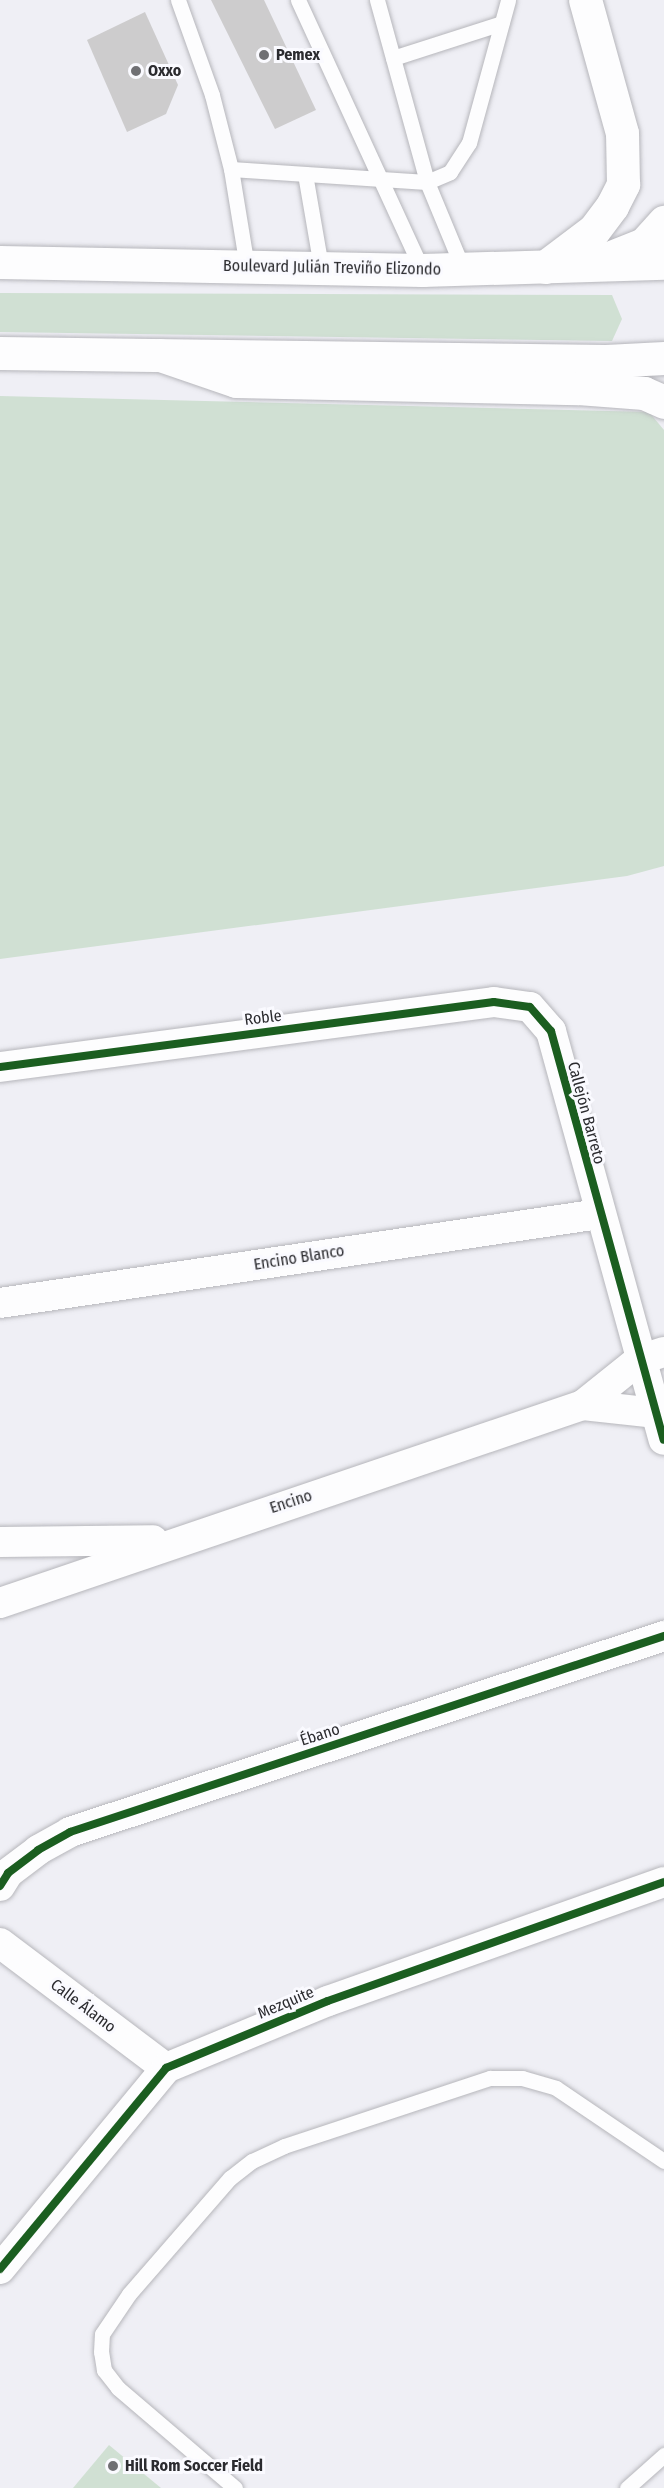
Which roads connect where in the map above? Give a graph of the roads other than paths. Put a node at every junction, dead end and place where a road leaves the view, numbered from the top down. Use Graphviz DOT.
graph roads {
  1 [pos="178,0"];
  2 [pos="298,0"];
  3 [pos="377,0"];
  4 [pos="508,0"];
  5 [pos="585,0"];
  6 [pos="502,23"];
  7 [pos="393,58"];
  8 [pos="231,169"];
  9 [pos="305,174"];
  10 [pos="378,178"];
  11 [pos="427,182"];
  12 [pos="664,222"];
  13 [pos="0,262"];
  14 [pos="664,263"];
  15 [pos="589,266"];
  16 [pos="247,267"];
  17 [pos="321,267"];
  18 [pos="545,267"];
  19 [pos="463,269"];
  20 [pos="422,270"];
  21 [pos="0,353"];
  22 [pos="160,355"];
  23 [pos="664,358"];
  24 [pos="664,402"];
  25 [pos="530,1007"];
  26 [pos="0,1066"];
  27 [pos="599,1214"];
  28 [pos="0,1303"];
  29 [pos="652,1356"];
  30 [pos="583,1405"];
  31 [pos="662,1423"];
  32 [pos="179,1539"];
  33 [pos="0,1542"];
  34 [pos="0,1603"];
  35 [pos="664,1636"];
  36 [pos="664,1882"];
  37 [pos="0,1886"];
  38 [pos="0,1943"];
  39 [pos="166,2068"];
  40 [pos="664,2161"];
  41 [pos="0,2269"];
  42 [pos="664,2455"];
  43 [pos="235,2488"];
  44 [pos="627,2488"];
  1 -- 8 [label="lane"];
  2 -- 10 [label="lane"];
  3 -- 7 [label="lane"];
  4 -- 6 [label="lane"];
  5 -- 18 [label="main road"];
  6 -- 7 [label="lane"];
  6 -- 11 [label="lane"];
  7 -- 11 [label="lane"];
  8 -- 9 [label="lane"];
  8 -- 16 [label="lane"];
  9 -- 10 [label="lane"];
  9 -- 17 [label="lane"];
  10 -- 11 [label="lane"];
  10 -- 20 [label="lane"];
  11 -- 19 [label="lane"];
  12 -- 15 [label="main road"];
  13 -- 16 [label="main road, Boulevard Julián Treviño Elizondo"];
  14 -- 15 [label="main road, Boulevard Julián Treviño Elizondo"];
  15 -- 18 [label="main road, Boulevard Julián Treviño Elizondo"];
  16 -- 17 [label="main road, Boulevard Julián Treviño Elizondo"];
  17 -- 20 [label="main road, Boulevard Julián Treviño Elizondo"];
  18 -- 19 [label="main road, Boulevard Julián Treviño Elizondo"];
  19 -- 20 [label="main road, Boulevard Julián Treviño Elizondo"];
  21 -- 22 [label="main road"];
  22 -- 23 [label="main road"];
  22 -- 24 [label="main road"];
  25 -- 26 [label="street, Roble"];
  25 -- 27 [label="street, Callejón Barreto"];
  27 -- 28 [label="street, Encino Blanco"];
  27 -- 29 [label="street, Callejón Barreto"];
  29 -- 30 [label="street, Encino"];
  29 -- 31 [label="street, Callejón Barreto"];
  30 -- 31 [label="street, Encino"];
  30 -- 32 [label="street, Encino"];
  32 -- 33 [label="street"];
  32 -- 34 [label="street, Encino"];
  35 -- 37 [label="street, Ébano"];
  36 -- 39 [label="street, Mezquite"];
  38 -- 39 [label="street, Calle Álamo"];
  39 -- 41 [label="street, Mezquite"];
  40 -- 43 [label="lane"];
  42 -- 44 [label="lane"];
}
